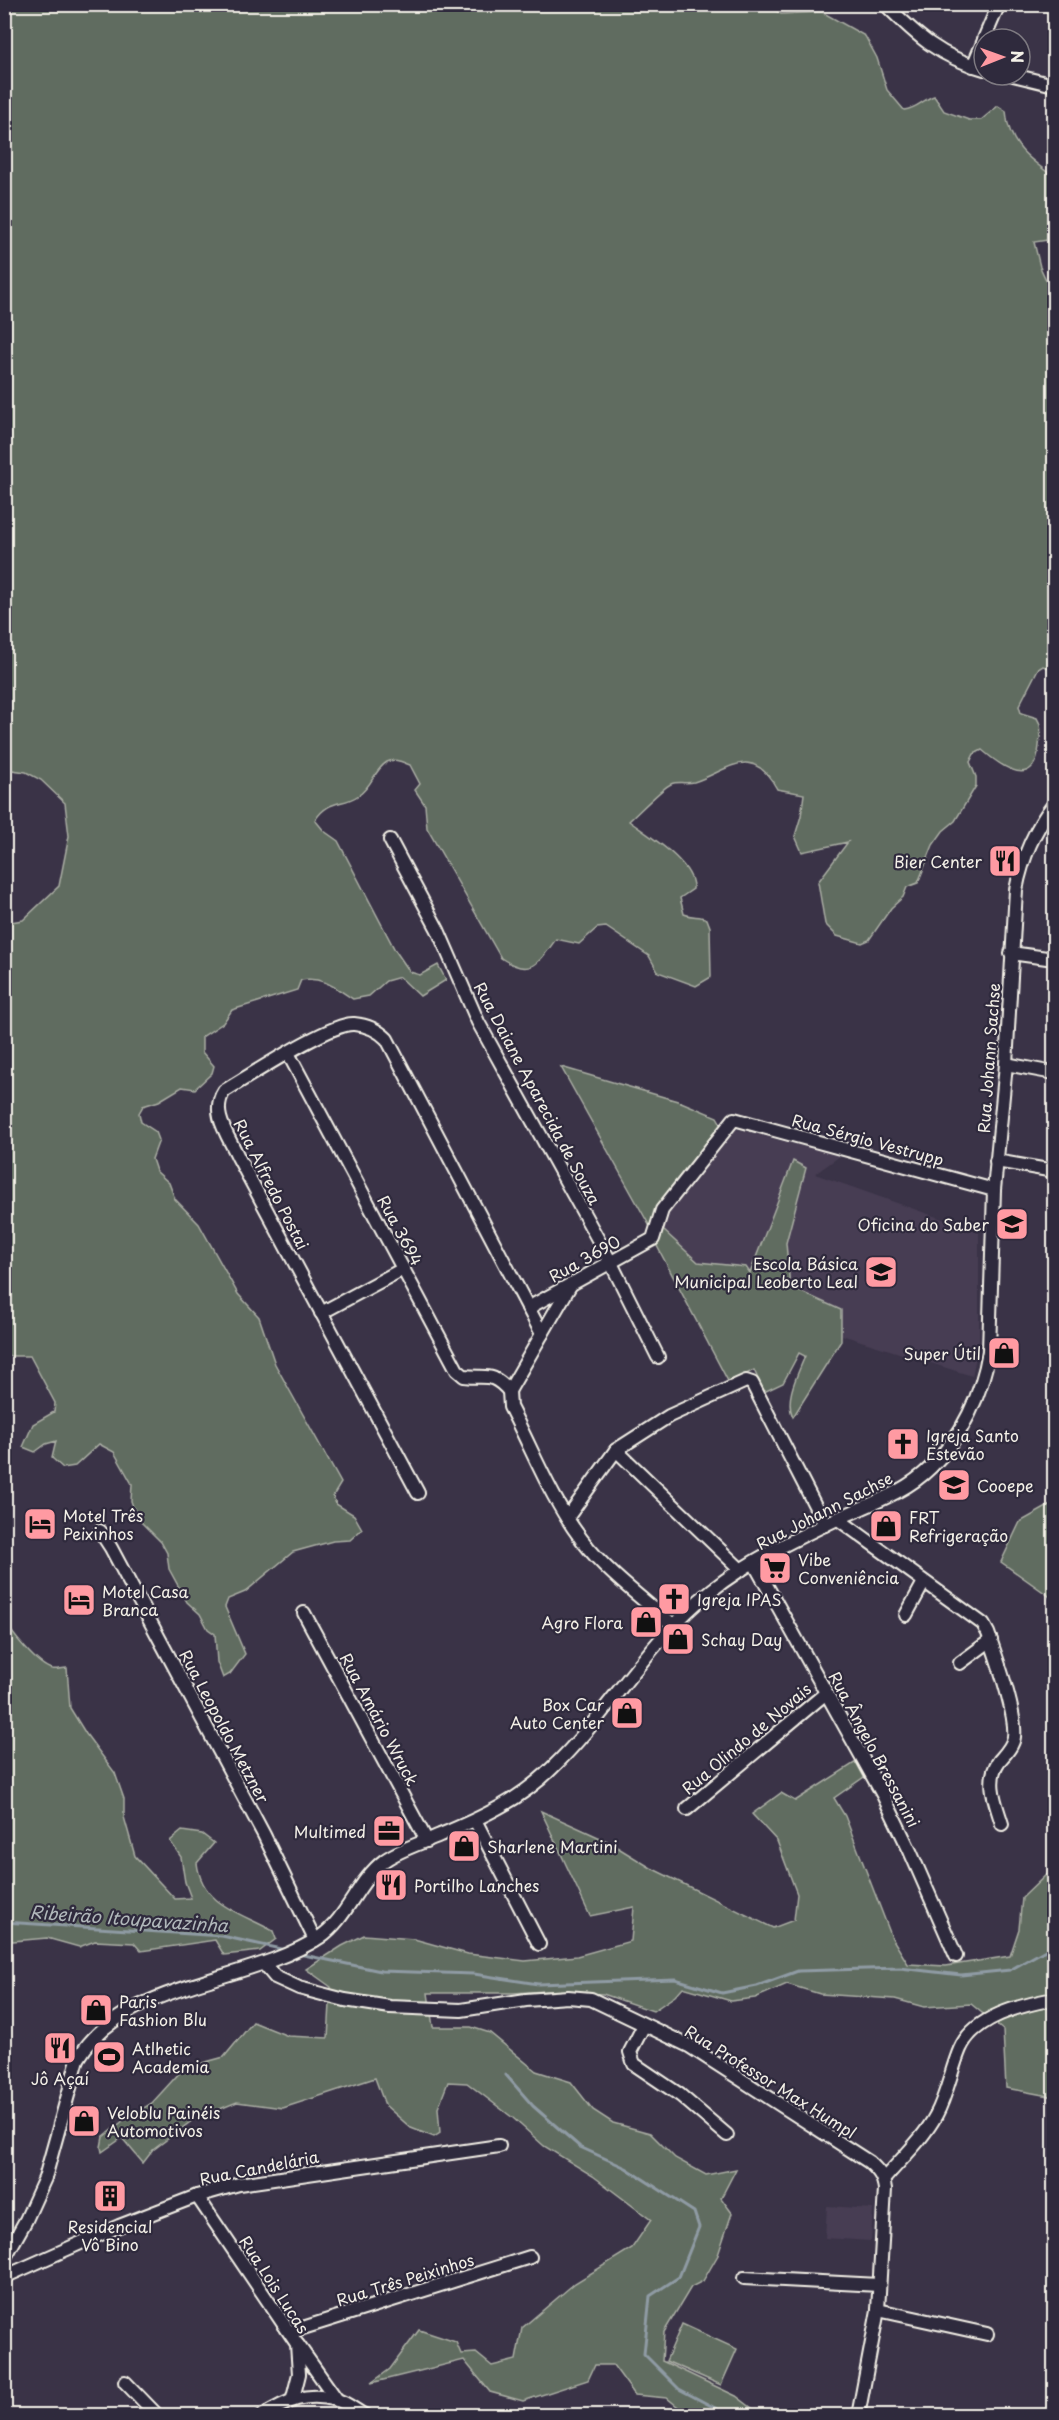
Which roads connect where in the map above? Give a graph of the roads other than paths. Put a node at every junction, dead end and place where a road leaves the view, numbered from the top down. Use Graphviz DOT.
graph roads {
  1 [pos="885,4"];
  2 [pos="999,4"];
  3 [pos="989,27"];
  4 [pos="972,65"];
  5 [pos="1032,79"];
  6 [pos="1054,84"];
  7 [pos="1054,804"];
  8 [pos="390,840"];
  9 [pos="1011,953"];
  10 [pos="1054,959"];
  11 [pos="288,1053"];
  12 [pos="1006,1064"];
  13 [pos="1054,1072"];
  14 [pos="996,1161"];
  15 [pos="1054,1171"];
  16 [pos="994,1190"];
  17 [pos="656,1236"];
  18 [pos="611,1263"];
  19 [pos="403,1269"];
  20 [pos="572,1283"];
  21 [pos="528,1308"];
  22 [pos="321,1313"];
  23 [pos="542,1334"];
  24 [pos="658,1358"];
  25 [pos="509,1391"];
  26 [pos="616,1450"];
  27 [pos="418,1493"];
  28 [pos="567,1518"];
  29 [pos="838,1519"];
  30 [pos="825,1526"];
  31 [pos="100,1532"];
  32 [pos="754,1563"];
  33 [pos="741,1570"];
  34 [pos="924,1582"];
  35 [pos="304,1614"];
  36 [pos="906,1615"];
  37 [pos="673,1625"];
  38 [pos="991,1640"];
  39 [pos="960,1663"];
  40 [pos="826,1693"];
  41 [pos="687,1809"];
  42 [pos="476,1820"];
  43 [pos="1002,1824"];
  44 [pos="427,1840"];
  45 [pos="315,1940"];
  46 [pos="539,1944"];
  47 [pos="956,1956"];
  48 [pos="264,1964"];
  49 [pos="1054,1999"];
  50 [pos="644,2025"];
  51 [pos="727,2135"];
  52 [pos="499,2146"];
  53 [pos="884,2179"];
  54 [pos="197,2196"];
  55 [pos="530,2257"];
  56 [pos="4,2259"];
  57 [pos="4,2277"];
  58 [pos="744,2278"];
  59 [pos="879,2285"];
  60 [pos="878,2310"];
  61 [pos="290,2332"];
  62 [pos="987,2334"];
  63 [pos="297,2344"];
  64 [pos="125,2382"];
  65 [pos="293,2398"];
  66 [pos="337,2400"];
  67 [pos="158,2415"];
  68 [pos="262,2415"];
  69 [pos="366,2415"];
  70 [pos="858,2415"];
  1 -- 4 [label="street"];
  2 -- 3 [label="street"];
  5 -- 6 [label="street"];
  7 -- 9 [label="street, Rua Johann Sachse"];
  8 -- 18 [label="street, Rua Daiane Aparecida de Souza"];
  9 -- 10 [label="street"];
  9 -- 12 [label="street, Rua Johann Sachse"];
  11 -- 19 [label="street, Rua 3694"];
  11 -- 21 [label="street, Rua Alfredo Postai"];
  11 -- 22 [label="street, Rua Alfredo Postai"];
  12 -- 13 [label="street"];
  12 -- 14 [label="street, Rua Johann Sachse"];
  14 -- 15 [label="street"];
  14 -- 16 [label="street, Rua Johann Sachse"];
  16 -- 17 [label="street, Rua Sérgio Vestrupp"];
  16 -- 29 [label="street, Rua Johann Sachse"];
  17 -- 18 [label="street, Rua 3690"];
  18 -- 20 [label="street, Rua 3690"];
  18 -- 24 [label="street, Rua Daiane Aparecida de Souza"];
  19 -- 22 [label="street"];
  19 -- 25 [label="street, Rua 3694"];
  20 -- 21 [label="street, Rua 3690"];
  20 -- 23 [label="street"];
  21 -- 23 [label="street, Rua Alfredo Postai"];
  22 -- 27 [label="street, Rua Alfredo Postai"];
  23 -- 25 [label="street"];
  25 -- 28 [label="street"];
  26 -- 28 [label="street"];
  26 -- 30 [label="street"];
  26 -- 33 [label="street"];
  28 -- 37 [label="street"];
  29 -- 30 [label="street, Rua Johann Sachse"];
  29 -- 34 [label="street"];
  30 -- 32 [label="street, Rua Johann Sachse"];
  31 -- 45 [label="street, Rua Leopoldo Metzner"];
  32 -- 33 [label="street, Rua Johann Sachse"];
  32 -- 40 [label="street, Rua Ângelo Bressanini"];
  33 -- 37 [label="street, Rua Johann Sachse"];
  34 -- 36 [label="street"];
  34 -- 38 [label="street"];
  35 -- 44 [label="street, Rua Amário Wruck"];
  37 -- 42 [label="street, Rua Johann Sachse"];
  38 -- 39 [label="street"];
  38 -- 43 [label="street"];
  40 -- 41 [label="street, Rua Olindo de Novais"];
  40 -- 47 [label="street, Rua Ângelo Bressanini"];
  42 -- 44 [label="street, Rua Johann Sachse"];
  42 -- 46 [label="street"];
  44 -- 45 [label="street, Rua Johann Sachse"];
  45 -- 48 [label="street, Rua Johann Sachse"];
  48 -- 50 [label="street, Rua Professor Max Humpl"];
  48 -- 56 [label="street"];
  49 -- 53 [label="street"];
  50 -- 51 [label="street"];
  50 -- 53 [label="street, Rua Professor Max Humpl"];
  52 -- 54 [label="street, Rua Candelária"];
  53 -- 59 [label="street"];
  54 -- 57 [label="street, Rua Candelária"];
  54 -- 61 [label="street, Rua Lois Lucas"];
  55 -- 61 [label="street, Rua Três Peixinhos"];
  58 -- 59 [label="street"];
  59 -- 60 [label="street"];
  60 -- 62 [label="street"];
  60 -- 70 [label="street"];
  61 -- 63 [label="street, Rua Lois Lucas"];
  63 -- 65 [label="street, Rua Lois Lucas"];
  63 -- 66 [label="street"];
  64 -- 67 [label="street"];
  65 -- 66 [label="street"];
  65 -- 68 [label="street"];
  66 -- 69 [label="street"];
}
